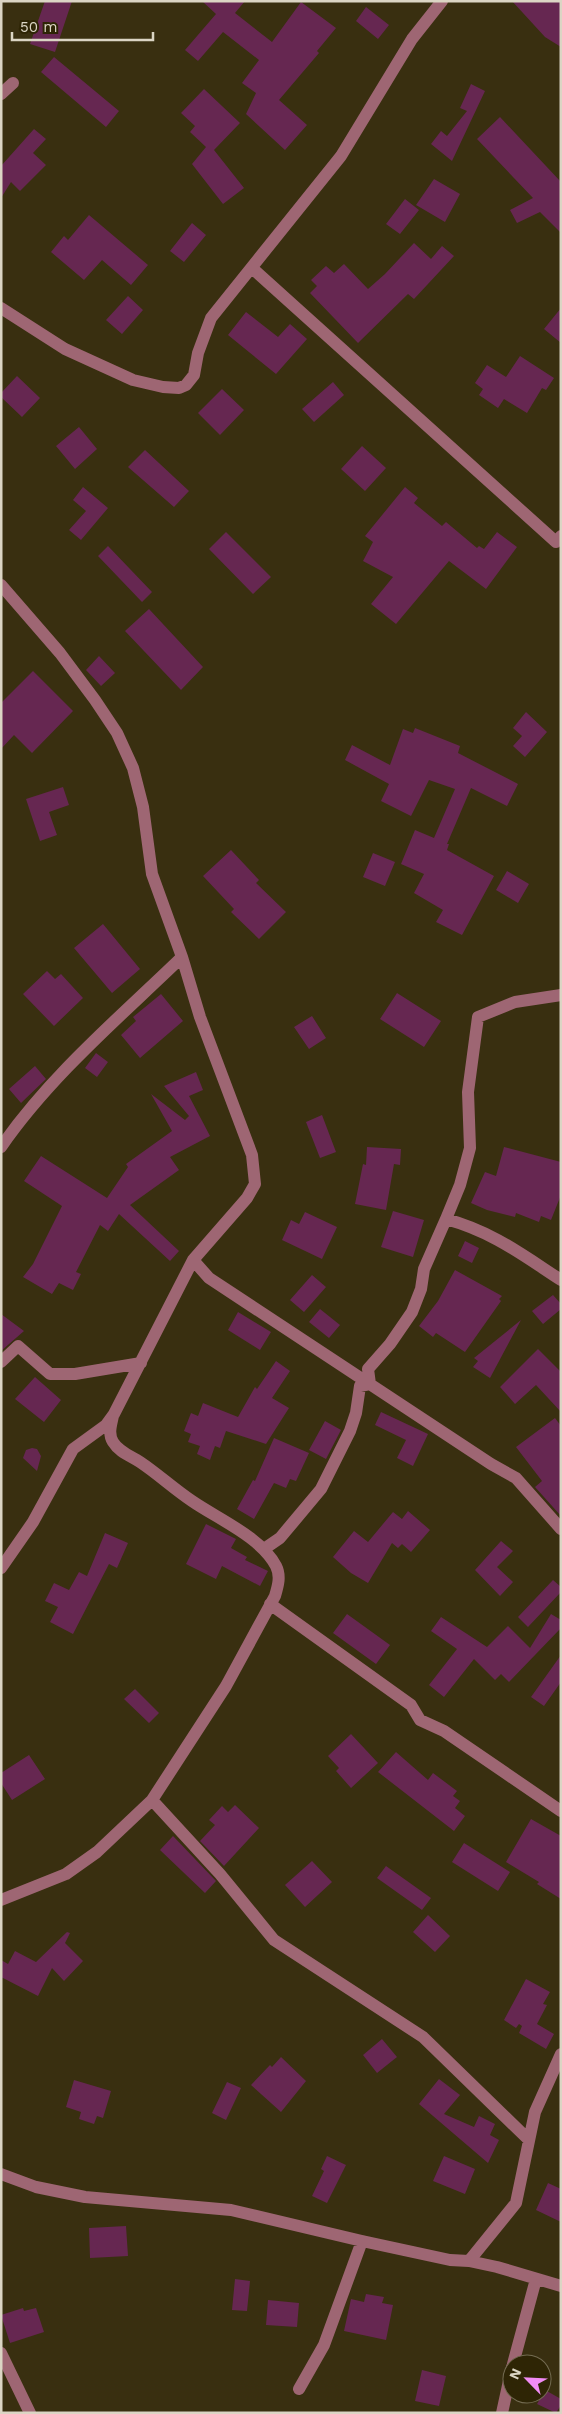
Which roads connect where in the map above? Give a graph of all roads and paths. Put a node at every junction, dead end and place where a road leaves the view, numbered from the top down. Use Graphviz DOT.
graph roads {
  1 [pos="442,1"];
  2 [pos="13,83"];
  3 [pos="1,94"];
  4 [pos="252,268"];
  5 [pos="1,308"];
  6 [pos="561,536"];
  7 [pos="1,586"];
  8 [pos="182,957"];
  9 [pos="561,995"];
  10 [pos="1,1147"];
  11 [pos="446,1219"];
  12 [pos="193,1260"];
  13 [pos="561,1280"];
  14 [pos="1,1362"];
  15 [pos="141,1363"];
  16 [pos="370,1384"];
  17 [pos="114,1414"];
  18 [pos="561,1528"];
  19 [pos="264,1549"];
  20 [pos="1,1568"];
  21 [pos="270,1604"];
  22 [pos="152,1800"];
  23 [pos="561,1811"];
  24 [pos="1,1900"];
  25 [pos="561,2054"];
  26 [pos="529,2140"];
  27 [pos="1,2174"];
  28 [pos="362,2241"];
  29 [pos="469,2261"];
  30 [pos="536,2279"];
  31 [pos="561,2286"];
  32 [pos="1,2353"];
  33 [pos="515,2354"];
  34 [pos="300,2389"];
  35 [pos="30,2413"];
  1 -- 4 [label="street"];
  2 -- 3 [label="street"];
  4 -- 5 [label="street"];
  4 -- 6 [label="street"];
  7 -- 8 [label="street"];
  8 -- 10 [label="street"];
  8 -- 12 [label="street"];
  9 -- 11 [label="street"];
  11 -- 13 [label="street"];
  11 -- 16 [label="street"];
  12 -- 15 [label="street"];
  12 -- 16 [label="street"];
  14 -- 15 [label="street"];
  15 -- 17 [label="street"];
  16 -- 18 [label="street"];
  16 -- 19 [label="street"];
  17 -- 19 [label="street"];
  17 -- 20 [label="street"];
  19 -- 21 [label="street"];
  21 -- 22 [label="street"];
  21 -- 23 [label="street"];
  22 -- 24 [label="street"];
  22 -- 26 [label="street"];
  25 -- 26 [label="street"];
  26 -- 29 [label="street"];
  27 -- 28 [label="street"];
  28 -- 29 [label="street"];
  28 -- 34 [label="street"];
  29 -- 30 [label="street"];
  30 -- 31 [label="street"];
  30 -- 33 [label="street"];
  32 -- 35 [label="street"];
}
